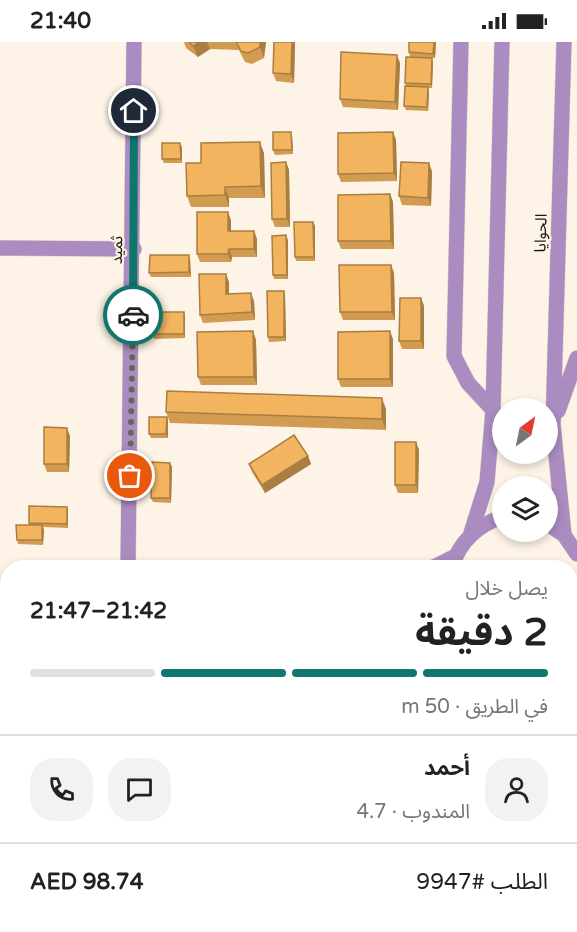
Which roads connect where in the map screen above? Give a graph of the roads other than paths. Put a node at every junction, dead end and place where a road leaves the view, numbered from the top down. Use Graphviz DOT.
graph roads {
  1 [pos="134,42"];
  2 [pos="461,42"];
  3 [pos="502,42"];
  4 [pos="564,42"];
  5 [pos="0,248"];
  6 [pos="134,249"];
  7 [pos="577,358"];
  8 [pos="493,398"];
  9 [pos="554,398"];
  10 [pos="492,409"];
  11 [pos="558,411"];
  12 [pos="492,422"];
  13 [pos="557,464"];
  14 [pos="492,521"];
  15 [pos="558,531"];
  16 [pos="471,533"];
  17 [pos="564,535"];
  18 [pos="576,552"];
  19 [pos="128,560"];
  20 [pos="454,560"];
  1 -- 6 [label="street, ثميد"];
  2 -- 10 [label="street"];
  3 -- 8 [label="street"];
  4 -- 9 [label="street, الحوايا"];
  5 -- 6 [label="street"];
  6 -- 19 [label="street, ثميد"];
  7 -- 11 [label="street, الحوايا"];
  12 -- 16 [label="street"];
  13 -- 17 [label="street, الحوايا"];
  14 -- 16 [label="street"];
  15 -- 17 [label="street"];
  16 -- 20 [label="street"];
  17 -- 18 [label="street"];
}
